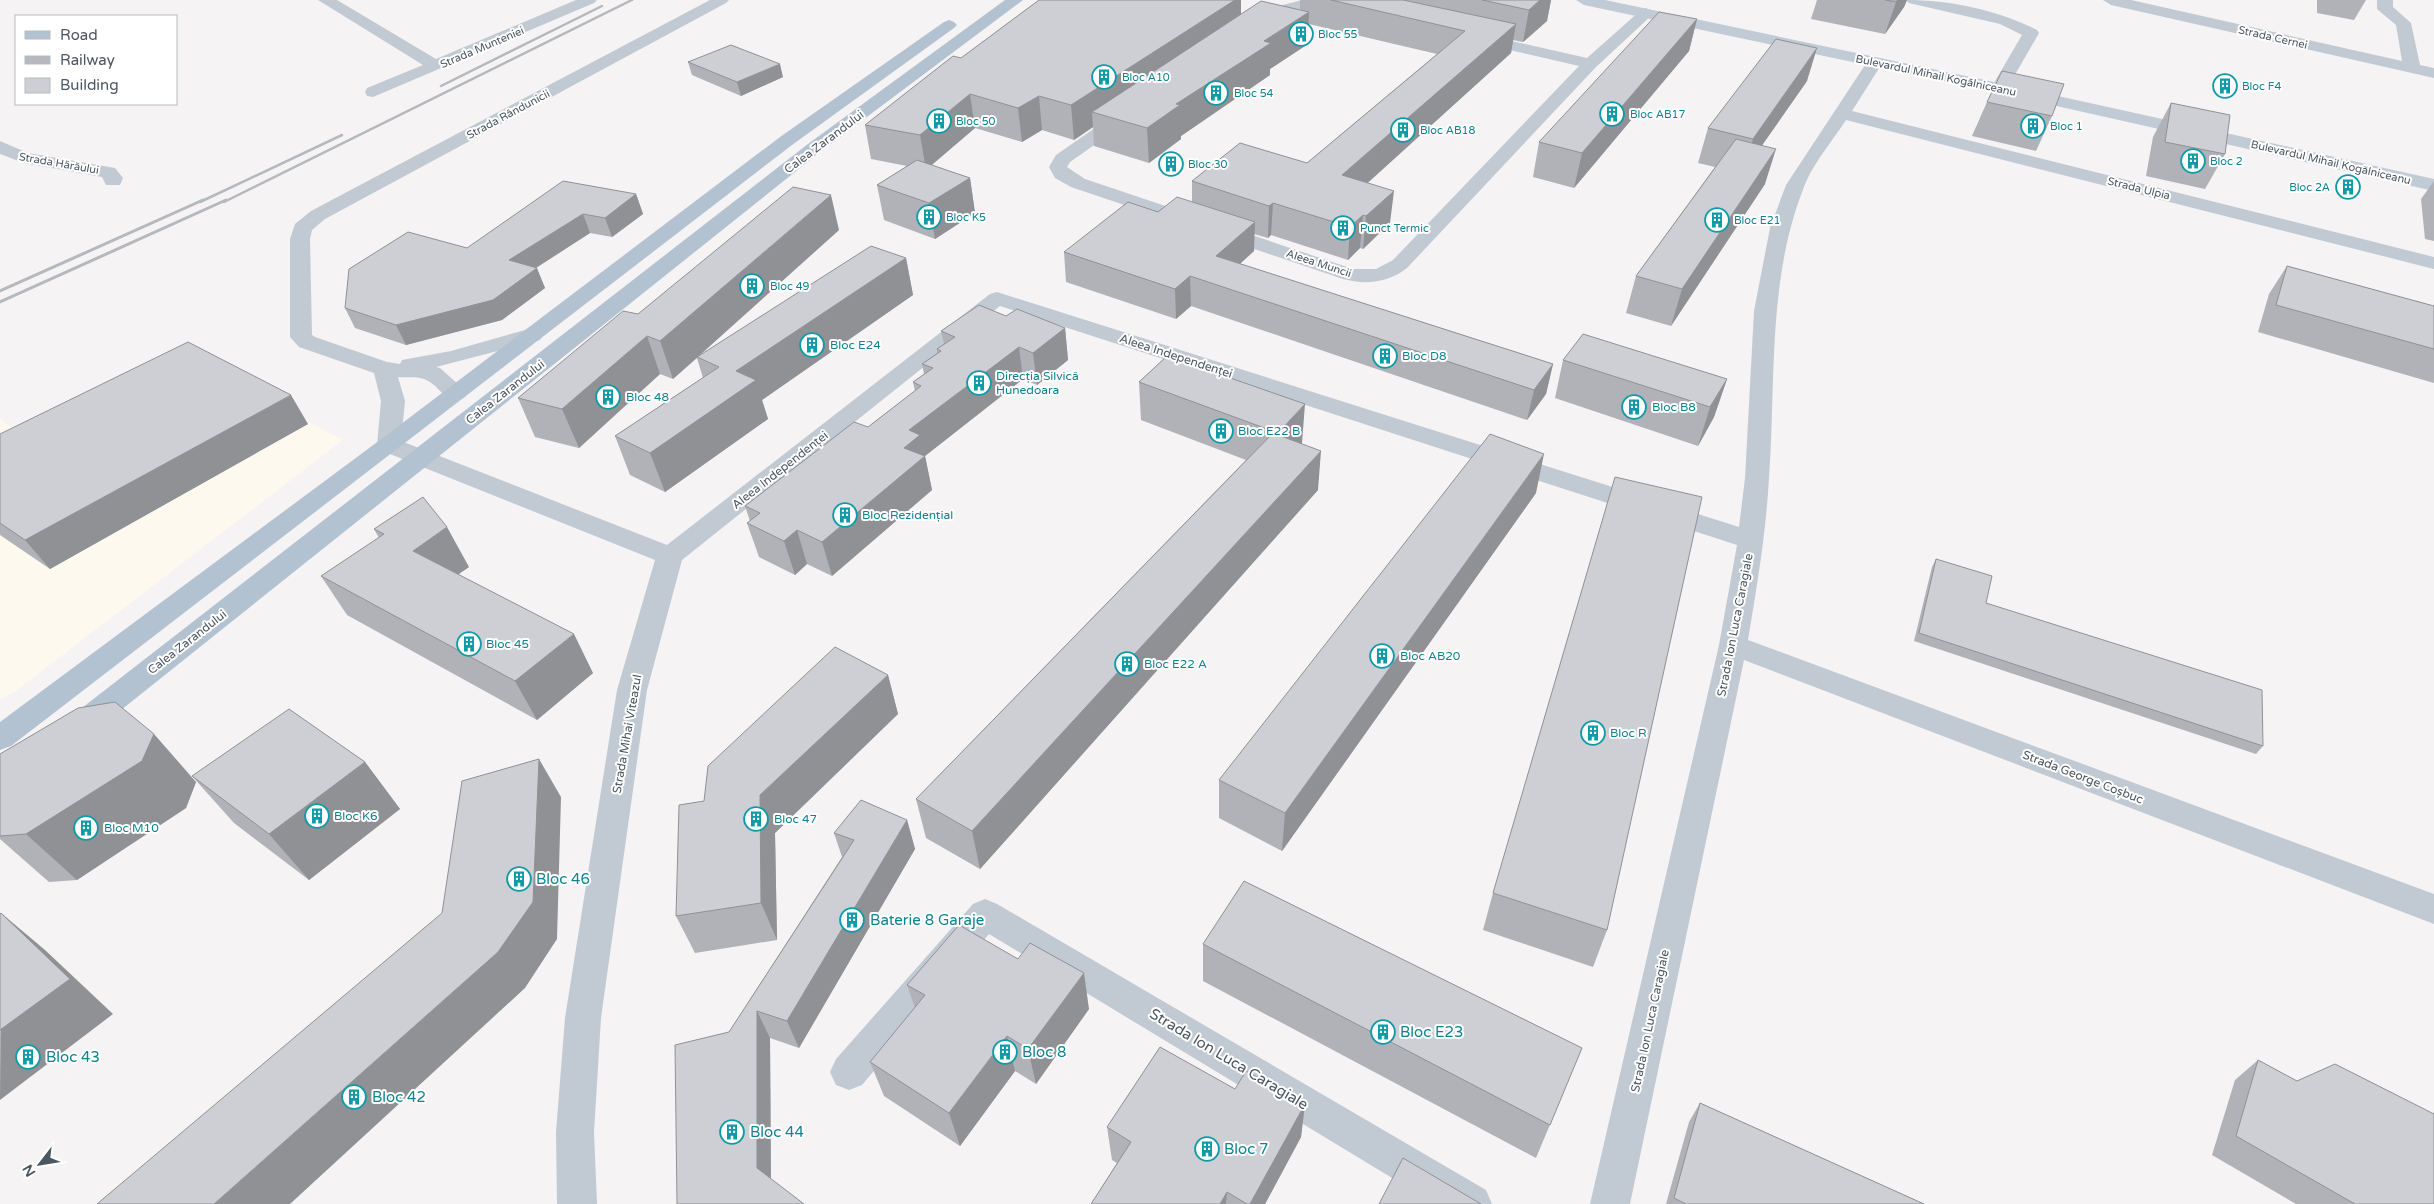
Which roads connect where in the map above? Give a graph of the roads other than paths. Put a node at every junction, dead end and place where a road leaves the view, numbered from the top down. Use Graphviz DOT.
graph roads {
  1 [pos="326,0"];
  2 [pos="590,0"];
  3 [pos="720,0"];
  4 [pos="985,0"];
  5 [pos="1015,0"];
  6 [pos="1584,0"];
  7 [pos="1914,0"];
  8 [pos="2111,0"];
  9 [pos="2385,0"];
  10 [pos="1354,10"];
  11 [pos="1646,13"];
  12 [pos="1244,35"];
  13 [pos="1464,35"];
  14 [pos="1875,62"];
  15 [pos="1590,64"];
  16 [pos="436,66"];
  17 [pos="2412,68"];
  18 [pos="2434,73"];
  19 [pos="2000,88"];
  20 [pos="373,92"];
  21 [pos="1135,108"];
  22 [pos="1844,114"];
  23 [pos="0,146"];
  24 [pos="113,181"];
  25 [pos="2434,185"];
  26 [pos="2434,262"];
  27 [pos="532,335"];
  28 [pos="384,369"];
  29 [pos="456,393"];
  30 [pos="491,404"];
  31 [pos="389,444"];
  32 [pos="421,458"];
  33 [pos="1752,540"];
  34 [pos="670,556"];
  35 [pos="1733,644"];
  36 [pos="0,738"];
  37 [pos="62,740"];
  38 [pos="2434,909"];
  39 [pos="849,1072"];
  40 [pos="577,1204"];
  41 [pos="1472,1204"];
  42 [pos="1610,1204"];
  1 -- 16 [label="street"];
  2 -- 16 [label="street, Strada Munteniei"];
  3 -- 28 [label="street, Strada Rândunicii"];
  4 -- 27 [label="main road, Calea Zarandului"];
  5 -- 30 [label="main road, Calea Zarandului"];
  6 -- 11 [label="street, Bulevardul Mihail Kogălniceanu"];
  7 -- 19 [label="street"];
  8 -- 17 [label="street, Strada Cernei"];
  9 -- 17 [label="street"];
  10 -- 12 [label="street"];
  11 -- 14 [label="street, Bulevardul Mihail Kogălniceanu"];
  11 -- 15 [label="street, Aleea Muncii"];
  13 -- 15 [label="street"];
  14 -- 19 [label="street, Bulevardul Mihail Kogălniceanu"];
  14 -- 22 [label="street, Strada Ion Luca Caragiale"];
  15 -- 21 [label="street, Aleea Muncii"];
  16 -- 20 [label="street, Strada Munteniei"];
  17 -- 18 [label="street, Strada Cernei"];
  19 -- 25 [label="street, Bulevardul Mihail Kogălniceanu"];
  22 -- 26 [label="street, Strada Ulpia"];
  22 -- 33 [label="street, Strada Ion Luca Caragiale"];
  23 -- 24 [label="street, Strada Hărăului"];
  27 -- 28 [label="street"];
  27 -- 29 [label="main road, Calea Zarandului"];
  28 -- 29 [label="street"];
  28 -- 31 [label="street"];
  29 -- 30 [label="street"];
  29 -- 31 [label="main road, Calea Zarandului"];
  30 -- 32 [label="main road, Calea Zarandului"];
  31 -- 32 [label="street"];
  31 -- 36 [label="main road, Calea Zarandului"];
  32 -- 34 [label="street"];
  32 -- 37 [label="main road, Calea Zarandului"];
  33 -- 34 [label="street, Aleea Independenței"];
  33 -- 35 [label="street, Strada Ion Luca Caragiale"];
  34 -- 40 [label="street, Strada Mihai Viteazul"];
  35 -- 38 [label="street, Strada George Coșbuc"];
  35 -- 42 [label="street, Strada Ion Luca Caragiale"];
  39 -- 41 [label="street, Strada Ion Luca Caragiale"];
}
